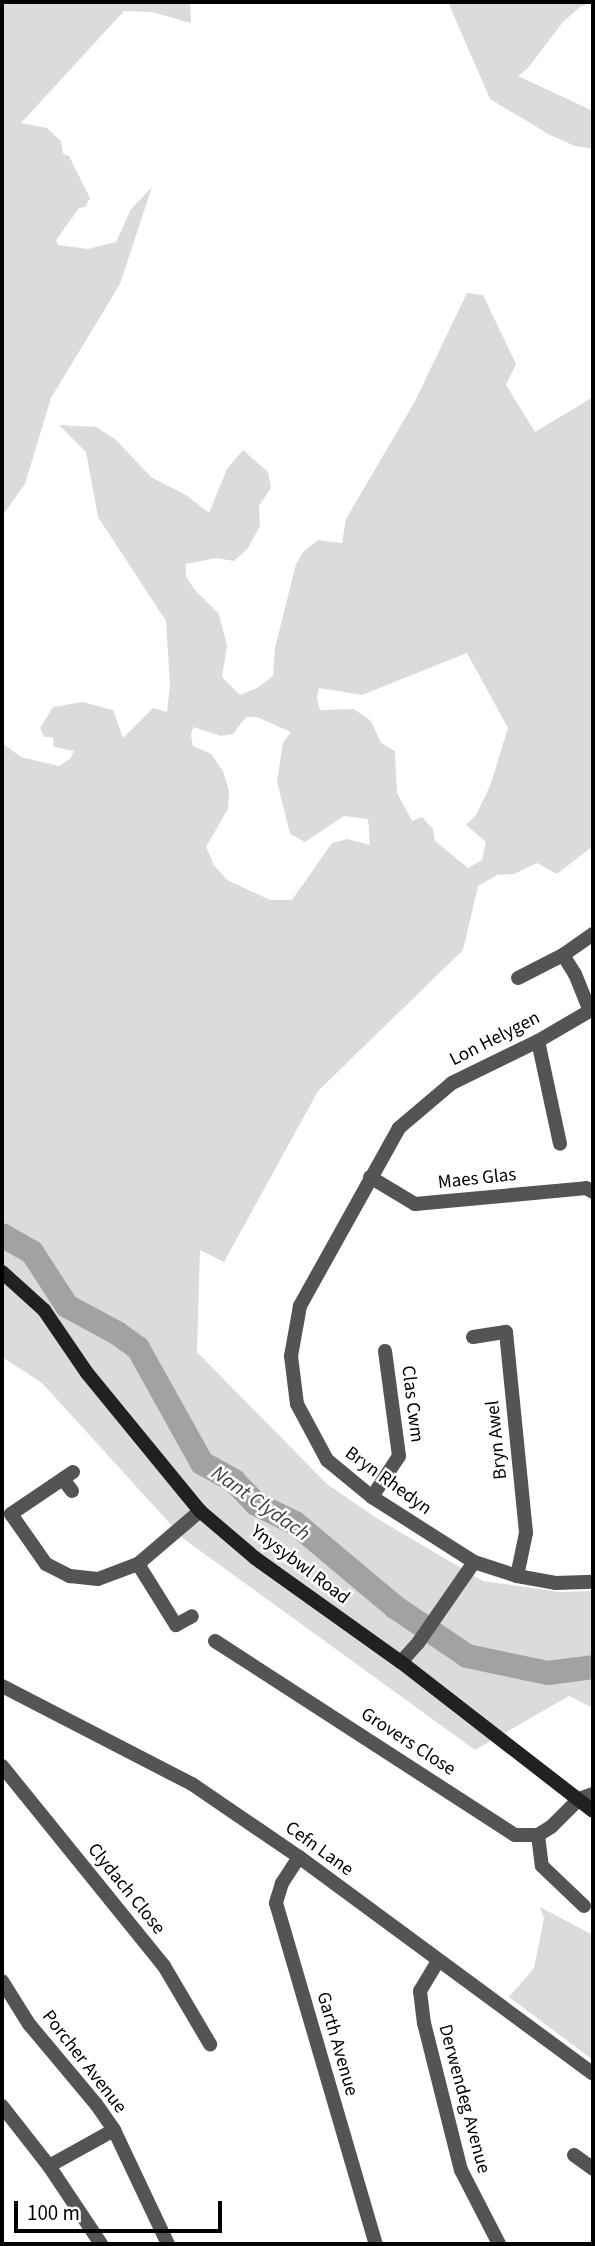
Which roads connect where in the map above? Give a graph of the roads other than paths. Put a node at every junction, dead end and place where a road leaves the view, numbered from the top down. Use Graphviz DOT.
graph roads {
  1 [pos="593,934"];
  2 [pos="563,955"];
  3 [pos="519,978"];
  4 [pos="592,1010"];
  5 [pos="538,1041"];
  6 [pos="559,1144"];
  7 [pos="370,1177"];
  8 [pos="593,1192"];
  9 [pos="2,1272"];
  10 [pos="473,1337"];
  11 [pos="386,1351"];
  12 [pos="70,1480"];
  13 [pos="372,1497"];
  14 [pos="6,1508"];
  15 [pos="200,1511"];
  16 [pos="474,1562"];
  17 [pos="138,1564"];
  18 [pos="517,1576"];
  19 [pos="593,1582"];
  20 [pos="192,1616"];
  21 [pos="215,1641"];
  22 [pos="401,1662"];
  23 [pos="2,1686"];
  24 [pos="2,1766"];
  25 [pos="593,1794"];
  26 [pos="579,1800"];
  27 [pos="593,1811"];
  28 [pos="538,1835"];
  29 [pos="299,1857"];
  30 [pos="584,1906"];
  31 [pos="438,1961"];
  32 [pos="2,1981"];
  33 [pos="209,2044"];
  34 [pos="593,2074"];
  35 [pos="2,2106"];
  36 [pos="114,2130"];
  37 [pos="574,2155"];
  38 [pos="49,2166"];
  39 [pos="593,2169"];
  40 [pos="100,2244"];
  41 [pos="168,2244"];
  42 [pos="376,2244"];
  43 [pos="499,2244"];
  1 -- 2 [label="street"];
  2 -- 3 [label="street"];
  2 -- 4 [label="street"];
  4 -- 5 [label="street, Lon Helygen"];
  5 -- 6 [label="street"];
  5 -- 7 [label="street, Lon Helygen"];
  7 -- 8 [label="street, Maes Glas"];
  7 -- 13 [label="street, Bryn Rhedyn"];
  9 -- 15 [label="main road, Ynysybwl Road"];
  10 -- 18 [label="street, Bryn Awel"];
  11 -- 13 [label="street, Clas Cwm"];
  12 -- 14 [label="street"];
  13 -- 16 [label="street, Bryn Rhedyn"];
  14 -- 17 [label="street"];
  15 -- 17 [label="street"];
  15 -- 22 [label="main road, Ynysybwl Road"];
  16 -- 18 [label="street, Bryn Rhedyn"];
  16 -- 22 [label="street"];
  17 -- 20 [label="street"];
  18 -- 19 [label="street, Bryn Rhedyn"];
  21 -- 28 [label="street, Grovers Close"];
  22 -- 26 [label="main road, Ynysybwl Road"];
  23 -- 29 [label="street, Cefn Lane"];
  24 -- 33 [label="street, Clydach Close"];
  25 -- 26 [label="street"];
  26 -- 27 [label="main road, Ynysybwl Road"];
  26 -- 28 [label="street"];
  28 -- 30 [label="street"];
  29 -- 31 [label="street, Cefn Lane"];
  29 -- 42 [label="street, Garth Avenue"];
  31 -- 34 [label="street, Cefn Lane"];
  31 -- 43 [label="street, Derwendeg Avenue"];
  32 -- 36 [label="street, Porcher Avenue"];
  35 -- 38 [label="street"];
  36 -- 38 [label="street"];
  36 -- 41 [label="street, Porcher Avenue"];
  37 -- 39 [label="street"];
  38 -- 40 [label="street"];
}
